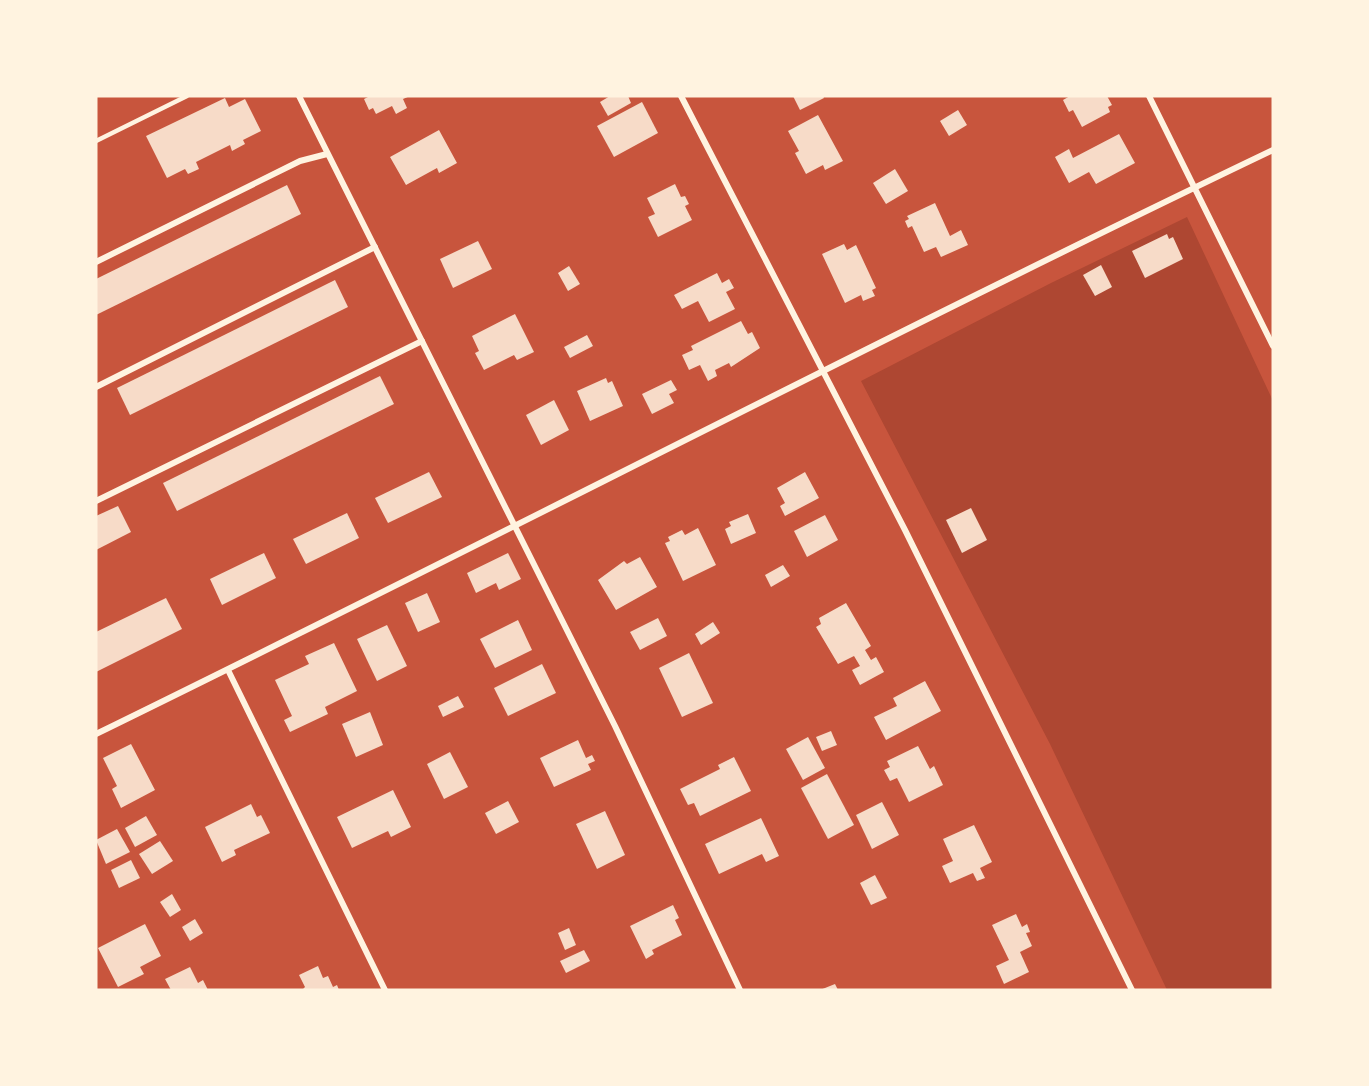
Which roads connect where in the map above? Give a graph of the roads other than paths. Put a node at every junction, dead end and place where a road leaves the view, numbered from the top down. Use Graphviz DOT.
graph roads {
  1 [pos="187,96"];
  2 [pos="299,96"];
  3 [pos="681,96"];
  4 [pos="1149,96"];
  5 [pos="96,141"];
  6 [pos="1273,150"];
  7 [pos="327,154"];
  8 [pos="1194,188"];
  9 [pos="375,247"];
  10 [pos="96,262"];
  11 [pos="422,341"];
  12 [pos="1273,346"];
  13 [pos="824,372"];
  14 [pos="96,387"];
  15 [pos="96,501"];
  16 [pos="515,527"];
  17 [pos="228,670"];
  18 [pos="96,735"];
  19 [pos="385,990"];
  20 [pos="740,990"];
  21 [pos="1132,990"];
  1 -- 5 [label="lane"];
  2 -- 7 [label="street"];
  3 -- 13 [label="street"];
  4 -- 8 [label="street"];
  6 -- 8 [label="street"];
  7 -- 9 [label="street"];
  7 -- 10 [label="street"];
  8 -- 12 [label="street"];
  8 -- 13 [label="street"];
  9 -- 11 [label="street"];
  9 -- 14 [label="street"];
  11 -- 15 [label="street"];
  11 -- 16 [label="street"];
  13 -- 16 [label="street"];
  13 -- 21 [label="street"];
  16 -- 17 [label="street"];
  16 -- 20 [label="street"];
  17 -- 18 [label="street"];
  17 -- 19 [label="street"];
}
